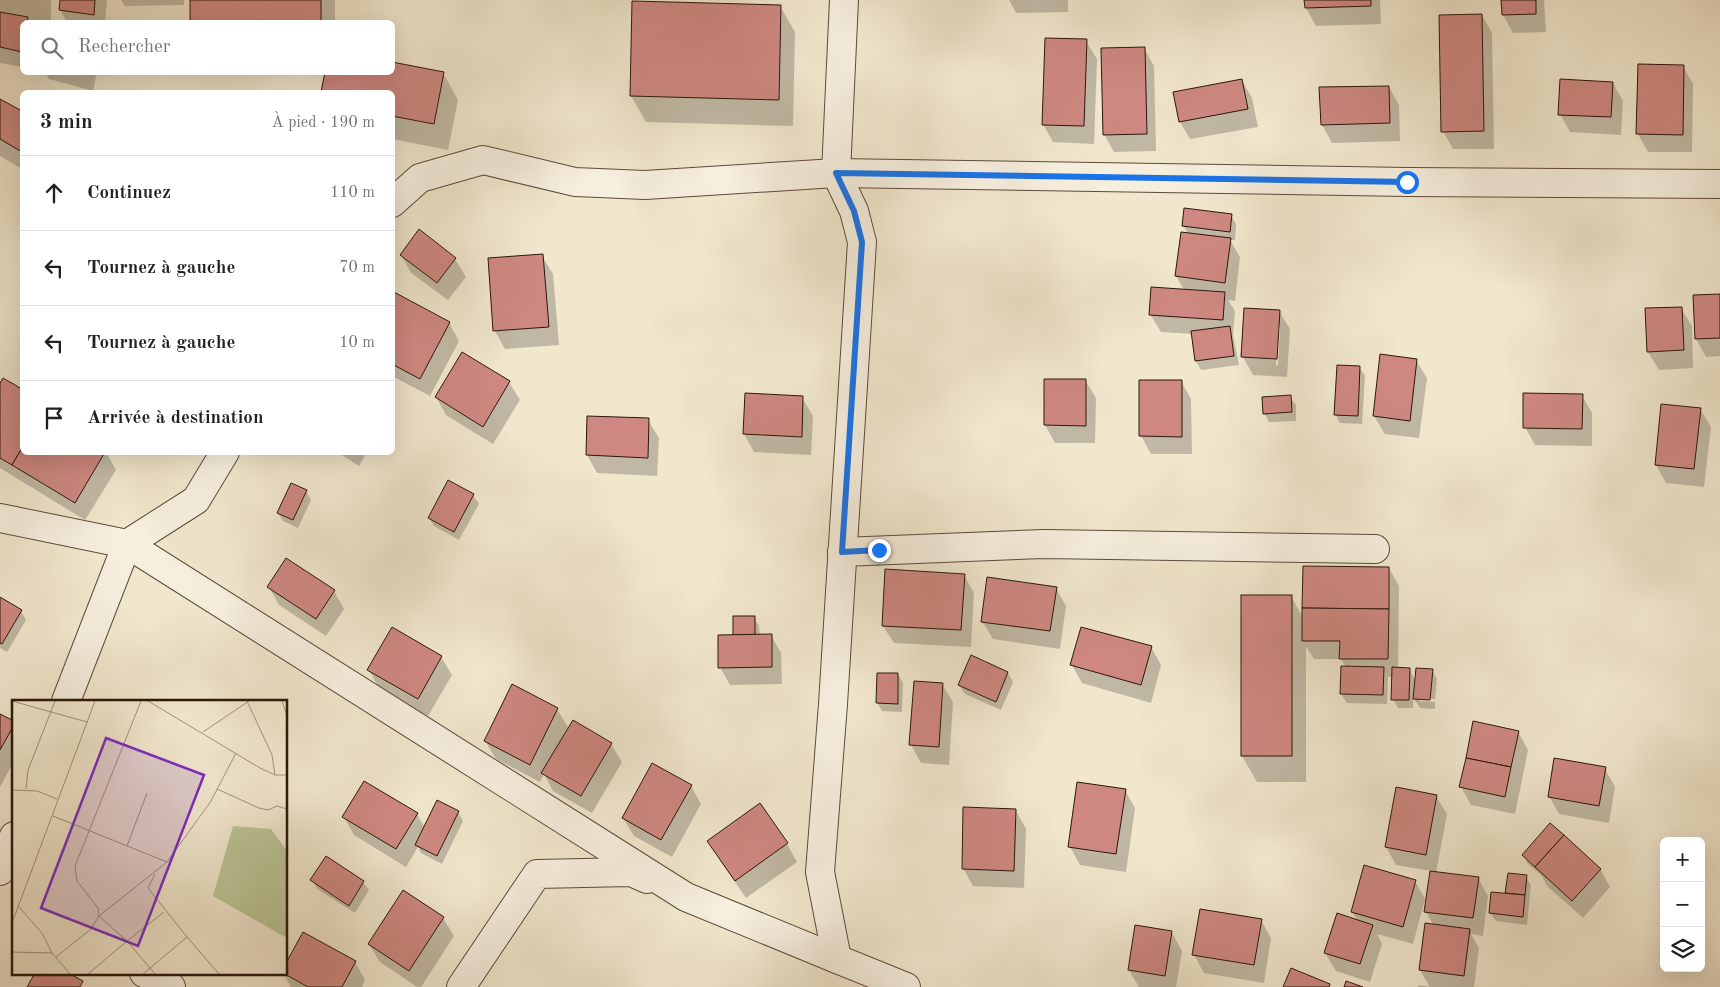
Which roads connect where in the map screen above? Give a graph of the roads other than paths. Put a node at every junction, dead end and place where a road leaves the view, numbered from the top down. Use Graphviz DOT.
graph roads {
  1 [pos="844,0"];
  2 [pos="836,173"];
  3 [pos="1720,184"];
  4 [pos="395,200"];
  5 [pos="223,455"];
  6 [pos="0,518"];
  7 [pos="126,544"];
  8 [pos="1375,549"];
  9 [pos="842,552"];
  10 [pos="66,700"];
  11 [pos="12,841"];
  12 [pos="12,880"];
  13 [pos="686,897"];
  14 [pos="837,959"];
  15 [pos="146,974"];
  16 [pos="171,987"];
  17 [pos="461,987"];
  18 [pos="906,987"];
  1 -- 2 [label="street"];
  2 -- 3 [label="street"];
  2 -- 4 [label="street"];
  2 -- 9 [label="street"];
  5 -- 7 [label="street"];
  6 -- 7 [label="street"];
  7 -- 10 [label="street"];
  7 -- 13 [label="street"];
  8 -- 9 [label="street"];
  9 -- 14 [label="street"];
  11 -- 12 [label="street"];
  13 -- 14 [label="street"];
  13 -- 17 [label="street"];
  14 -- 18 [label="street"];
  15 -- 16 [label="street"];
}
